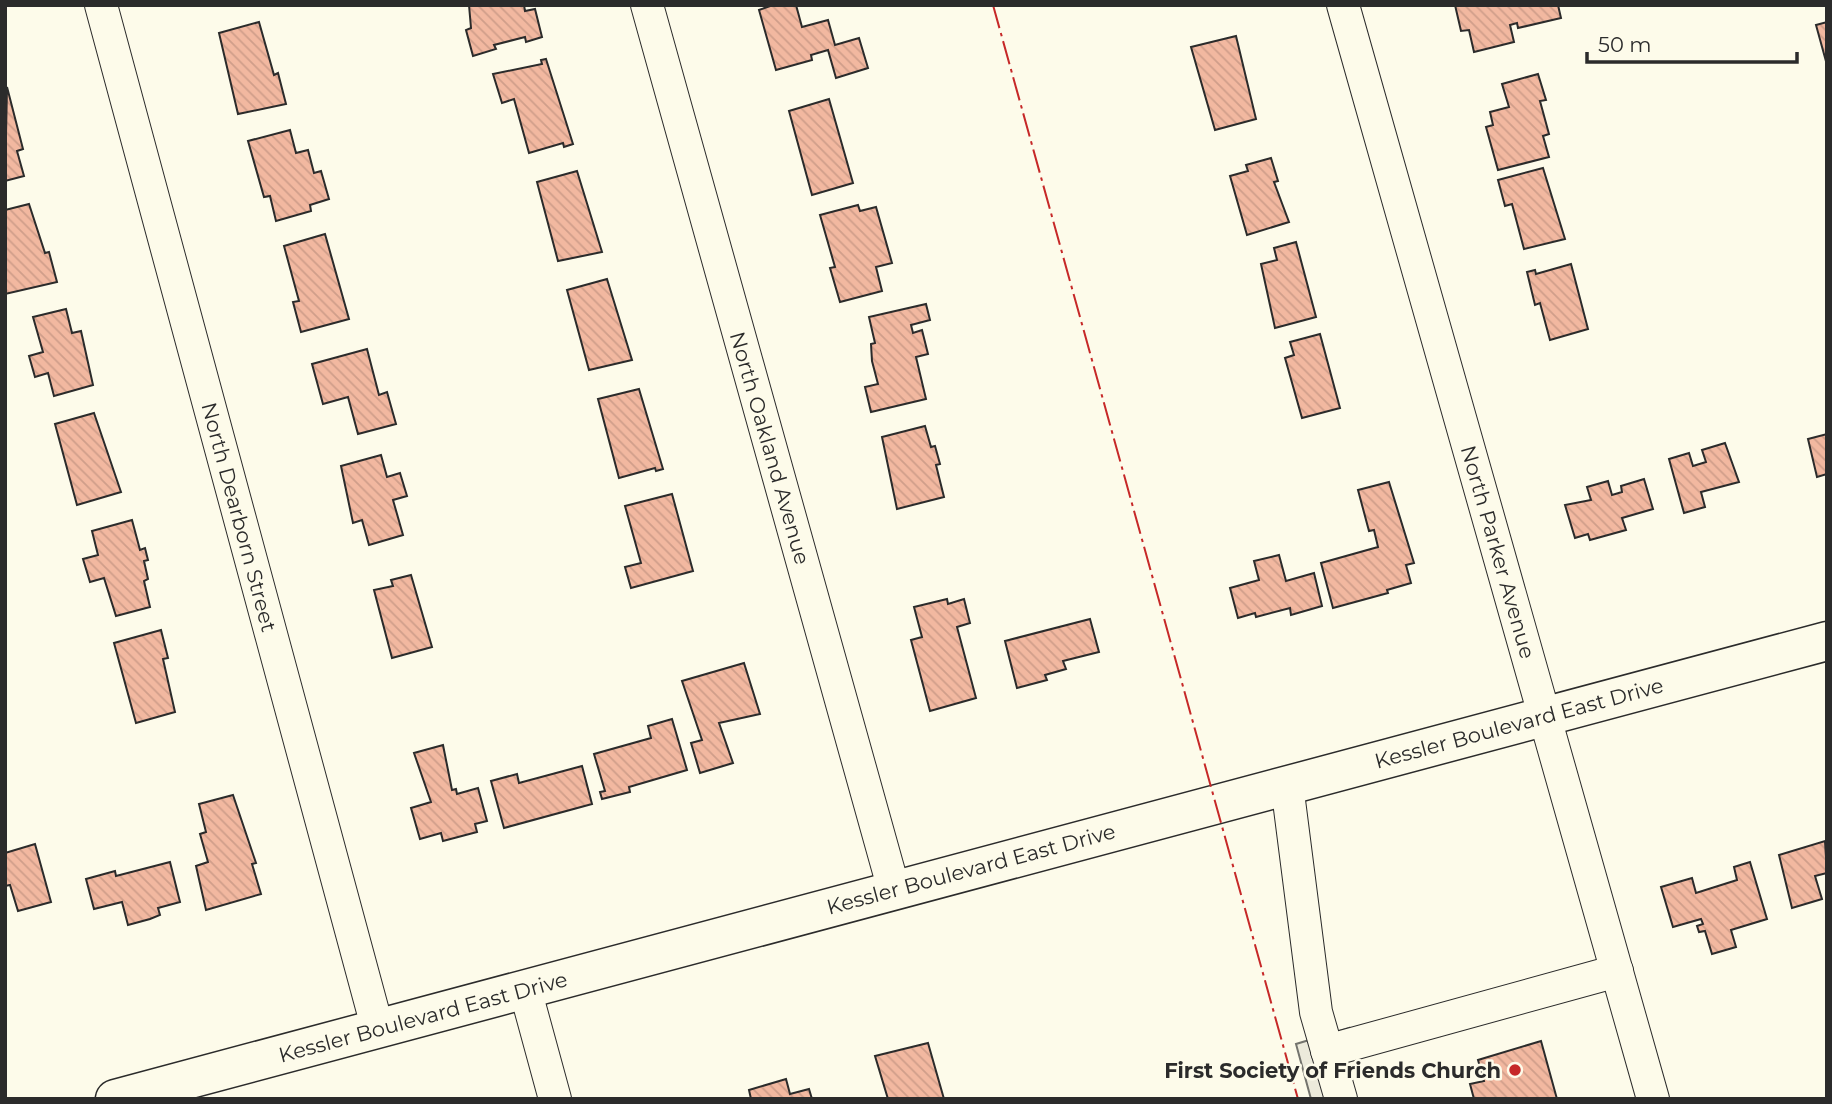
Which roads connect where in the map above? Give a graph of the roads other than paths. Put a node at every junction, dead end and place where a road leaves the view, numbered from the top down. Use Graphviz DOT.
graph roads {
  1 [pos="101,5"];
  2 [pos="647,5"];
  3 [pos="1343,5"];
  4 [pos="1827,641"];
  5 [pos="1544,716"];
  6 [pos="1287,785"];
  7 [pos="894,890"];
  8 [pos="1617,971"];
  9 [pos="525,989"];
  10 [pos="378,1030"];
  11 [pos="1327,1051"];
  12 [pos="115,1099"];
  13 [pos="555,1099"];
  14 [pos="1341,1099"];
  15 [pos="1653,1099"];
  1 -- 10 [label="street, North Dearborn Street"];
  2 -- 7 [label="street, North Oakland Avenue"];
  3 -- 5 [label="street, North Parker Avenue"];
  4 -- 5 [label="main road, Kessler Boulevard East Drive"];
  5 -- 6 [label="main road, Kessler Boulevard East Drive"];
  5 -- 8 [label="street, North Parker Avenue"];
  6 -- 7 [label="main road, Kessler Boulevard East Drive"];
  6 -- 11 [label="street"];
  7 -- 9 [label="main road, Kessler Boulevard East Drive"];
  8 -- 11 [label="street"];
  8 -- 15 [label="street, North Parker Avenue"];
  9 -- 10 [label="main road, Kessler Boulevard East Drive"];
  9 -- 13 [label="street"];
  10 -- 12 [label="main road, Kessler Boulevard East Drive"];
  11 -- 14 [label="street"];
}
